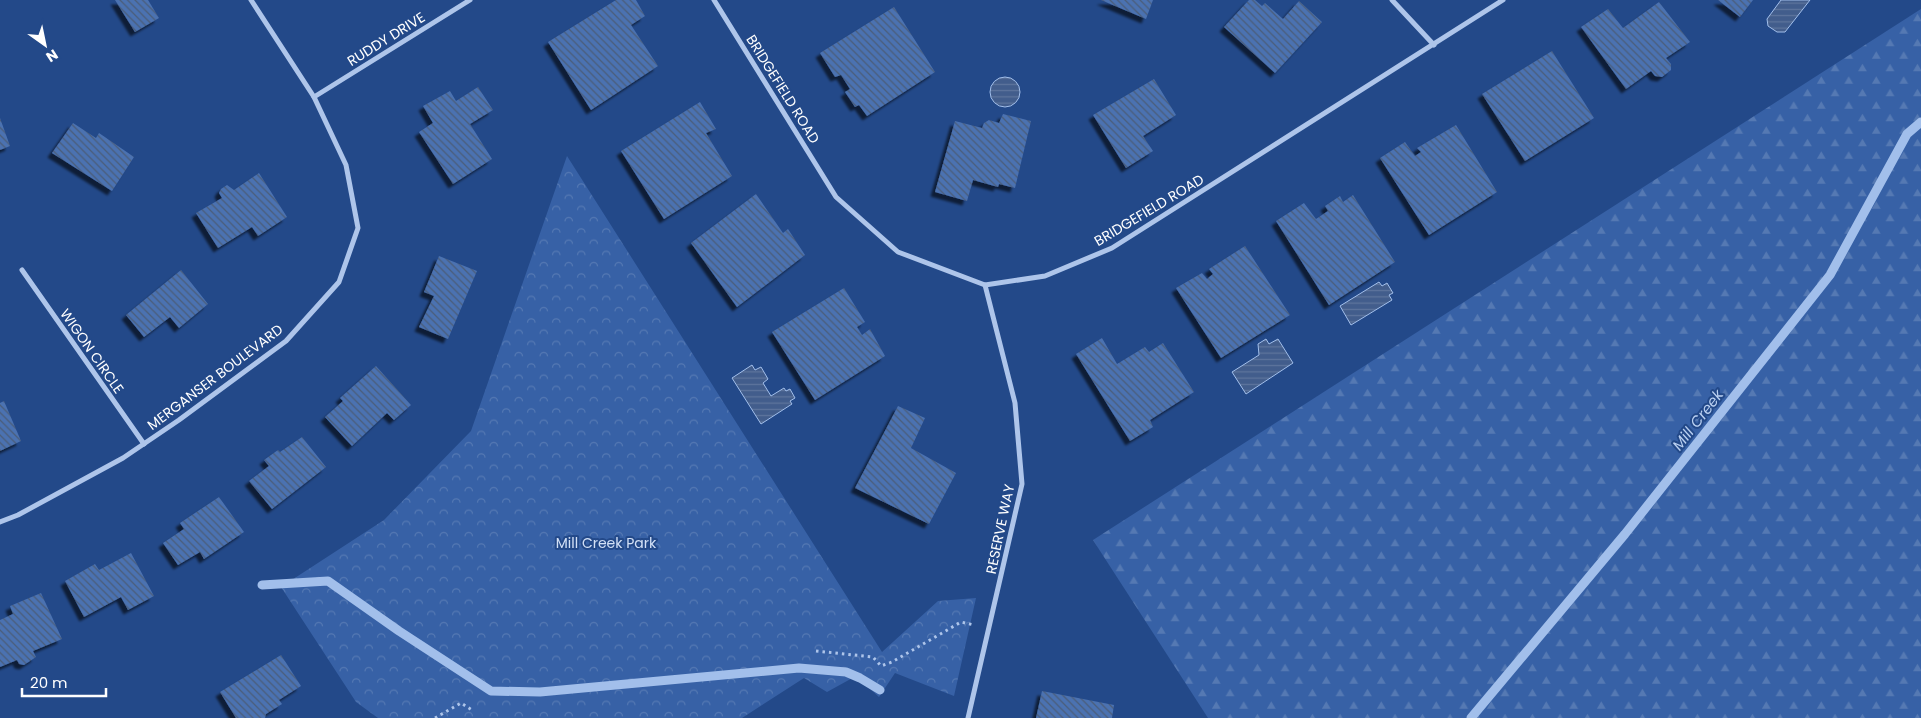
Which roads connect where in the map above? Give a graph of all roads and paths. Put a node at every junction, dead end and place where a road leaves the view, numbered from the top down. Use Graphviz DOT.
graph roads {
  1 [pos="251,0"];
  2 [pos="470,0"];
  3 [pos="714,0"];
  4 [pos="1392,0"];
  5 [pos="1503,0"];
  6 [pos="1434,44"];
  7 [pos="314,97"];
  8 [pos="22,270"];
  9 [pos="985,285"];
  10 [pos="144,444"];
  11 [pos="0,522"];
  12 [pos="989,628"];
  13 [pos="816,651"];
  14 [pos="472,710"];
  15 [pos="435,718"];
  16 [pos="968,718"];
  1 -- 7 [label="street, MERGANSER BOULEVARD"];
  2 -- 7 [label="street, RUDDY DRIVE"];
  3 -- 9 [label="street, BRIDGEFIELD ROAD"];
  4 -- 6 [label="street"];
  5 -- 6 [label="street, BRIDGEFIELD ROAD"];
  6 -- 9 [label="street, BRIDGEFIELD ROAD"];
  7 -- 10 [label="street, MERGANSER BOULEVARD"];
  8 -- 10 [label="street, WIGON CIRCLE"];
  9 -- 12 [label="street, RESERVE WAY"];
  10 -- 11 [label="street, MERGANSER BOULEVARD"];
  12 -- 13 [label="path"];
  12 -- 16 [label="street, RESERVE WAY"];
  14 -- 15 [label="path"];
}
